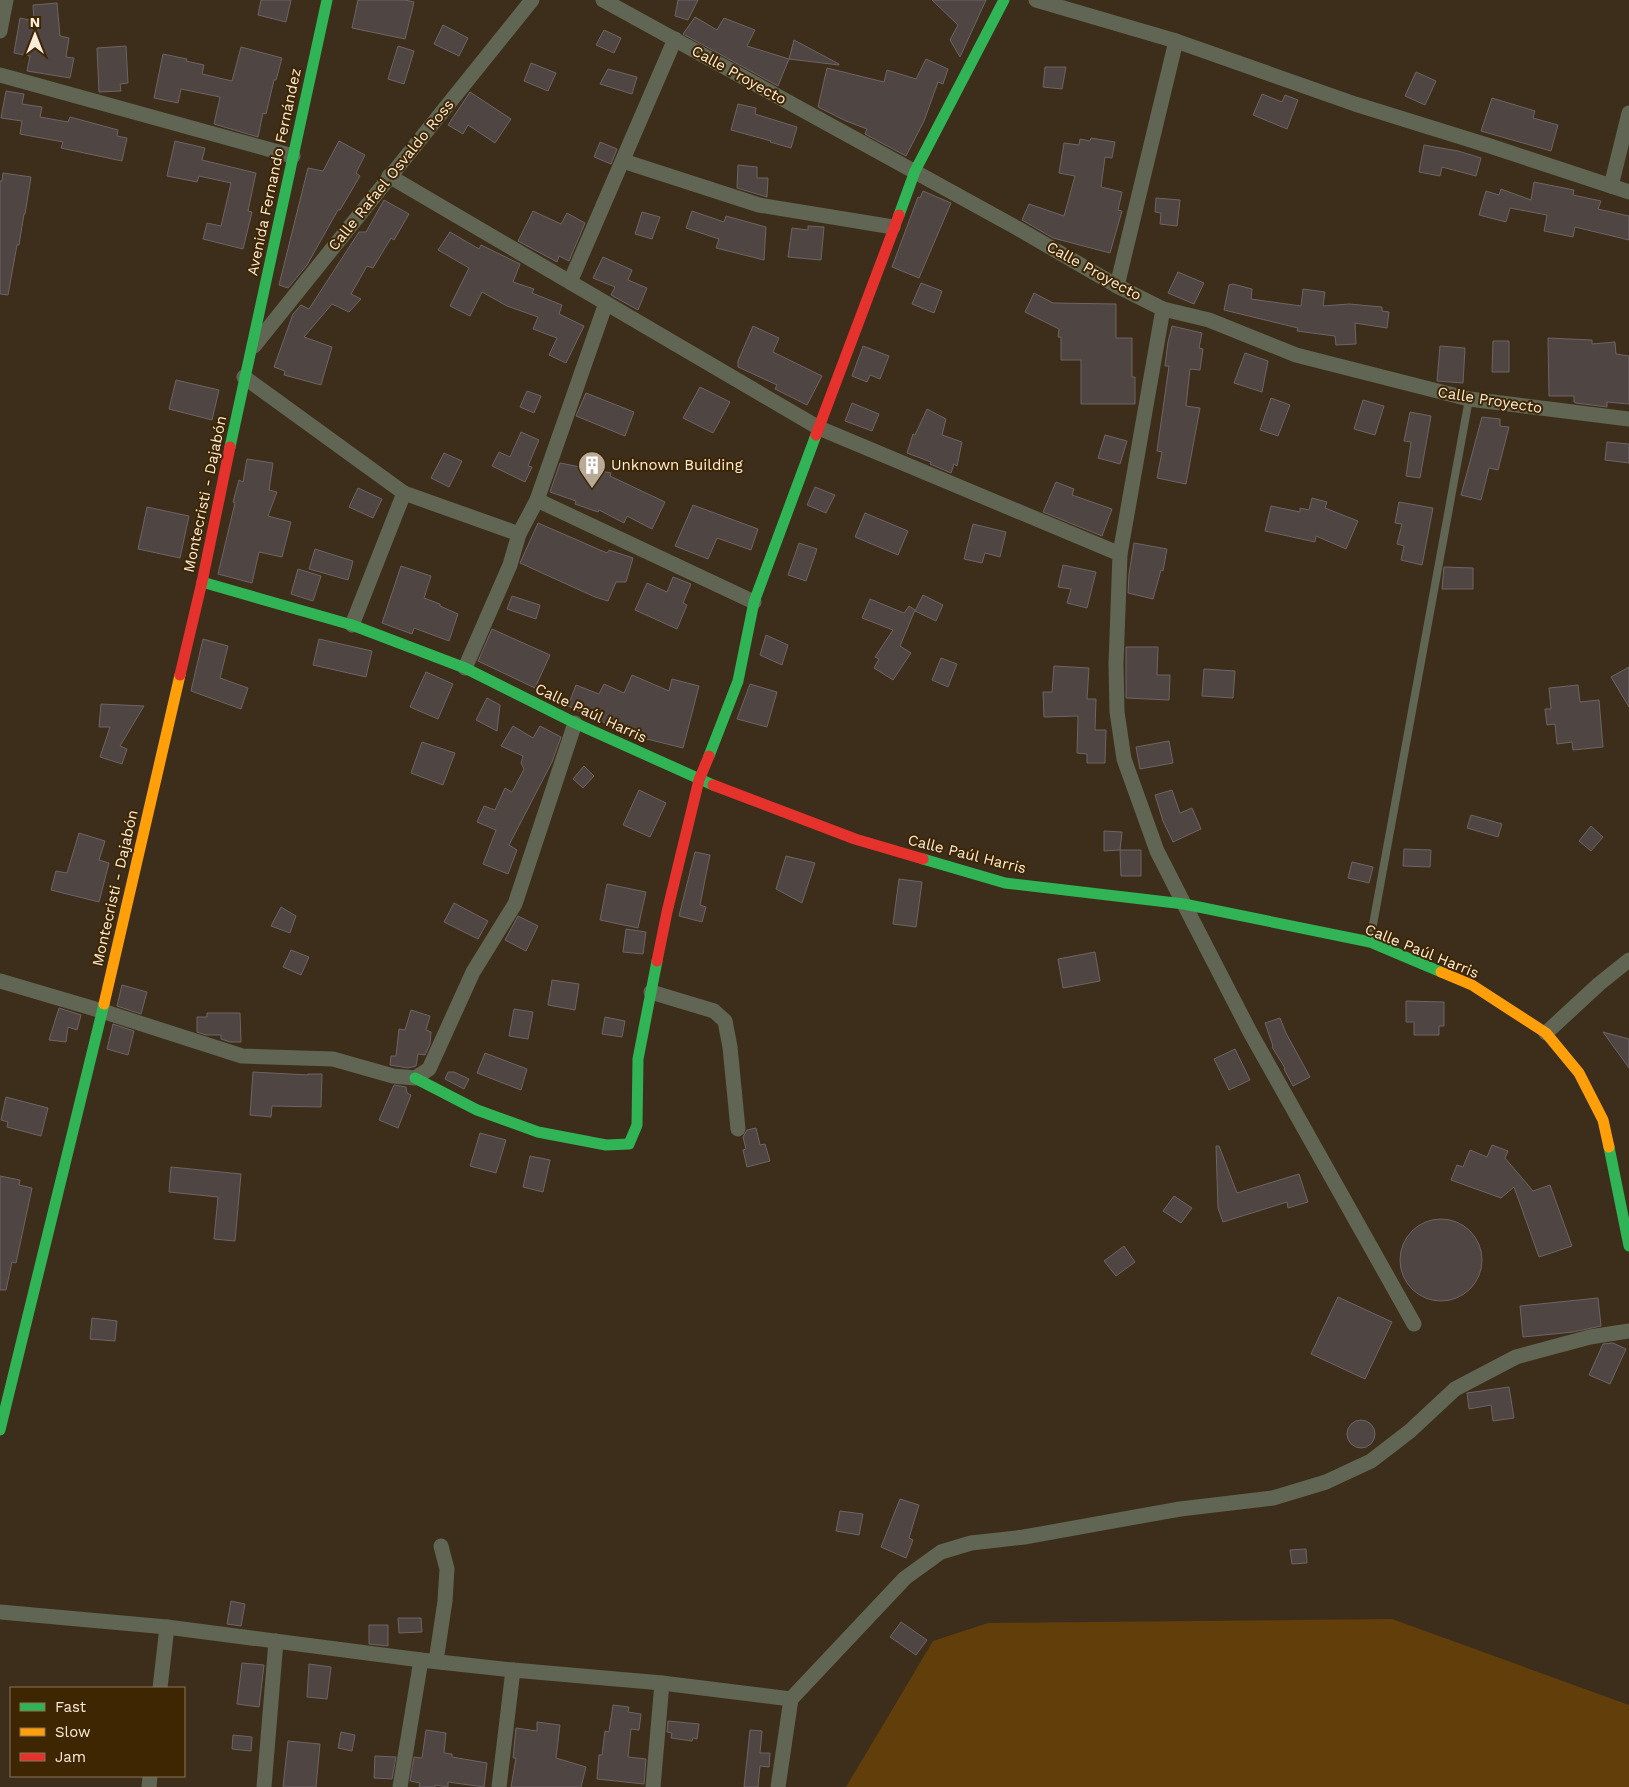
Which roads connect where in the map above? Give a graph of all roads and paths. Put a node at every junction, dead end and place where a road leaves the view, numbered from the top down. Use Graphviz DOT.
graph roads {
  1 [pos="6,0"];
  2 [pos="326,0"];
  3 [pos="532,0"];
  4 [pos="603,0"];
  5 [pos="1004,0"];
  6 [pos="1036,0"];
  7 [pos="0,31"];
  8 [pos="675,39"];
  9 [pos="1176,41"];
  10 [pos="0,75"];
  11 [pos="1629,113"];
  12 [pos="293,156"];
  13 [pos="623,161"];
  14 [pos="915,171"];
  15 [pos="389,176"];
  16 [pos="1611,186"];
  17 [pos="1629,192"];
  18 [pos="893,227"];
  19 [pos="570,282"];
  20 [pos="1117,286"];
  21 [pos="606,303"];
  22 [pos="1163,308"];
  23 [pos="250,351"];
  24 [pos="244,377"];
  25 [pos="1469,399"];
  26 [pos="1629,419"];
  27 [pos="819,428"];
  28 [pos="404,493"];
  29 [pos="537,500"];
  30 [pos="519,534"];
  31 [pos="1120,554"];
  32 [pos="202,582"];
  33 [pos="754,602"];
  34 [pos="352,625"];
  35 [pos="464,668"];
  36 [pos="575,723"];
  37 [pos="699,780"];
  38 [pos="1184,904"];
  39 [pos="1370,942"];
  40 [pos="1629,960"];
  41 [pos="0,981"];
  42 [pos="651,992"];
  43 [pos="102,1011"];
  44 [pos="1546,1033"];
  45 [pos="415,1078"];
  46 [pos="738,1129"];
  47 [pos="1629,1246"];
  48 [pos="1414,1324"];
  49 [pos="1629,1331"];
  50 [pos="0,1430"];
  51 [pos="441,1546"];
  52 [pos="0,1612"];
  53 [pos="167,1627"];
  54 [pos="276,1642"];
  55 [pos="429,1661"];
  56 [pos="513,1670"];
  57 [pos="662,1683"];
  58 [pos="160,1687"];
  59 [pos="791,1699"];
  60 [pos="264,1787"];
  61 [pos="400,1787"];
  62 [pos="499,1787"];
  63 [pos="653,1787"];
  64 [pos="778,1787"];
  1 -- 7 [label="street"];
  2 -- 12 [label="street, Avenida Fernando Fernández"];
  3 -- 15 [label="street, Calle Rafael Osvaldo Ross"];
  4 -- 8 [label="street, Calle Proyecto"];
  5 -- 14 [label="street"];
  6 -- 9 [label="street"];
  8 -- 13 [label="street"];
  8 -- 14 [label="street, Calle Proyecto"];
  9 -- 16 [label="street"];
  9 -- 20 [label="street"];
  10 -- 12 [label="street"];
  11 -- 16 [label="street"];
  12 -- 23 [label="street, Avenida Fernando Fernández"];
  13 -- 18 [label="street"];
  13 -- 19 [label="street"];
  14 -- 18 [label="street"];
  14 -- 20 [label="street, Calle Proyecto"];
  15 -- 19 [label="street"];
  15 -- 23 [label="street, Calle Rafael Osvaldo Ross"];
  16 -- 17 [label="street"];
  18 -- 27 [label="street"];
  19 -- 21 [label="street"];
  20 -- 22 [label="street, Calle Proyecto"];
  21 -- 27 [label="street"];
  21 -- 29 [label="street"];
  22 -- 25 [label="street, Calle Proyecto"];
  22 -- 31 [label="street"];
  23 -- 24 [label="street, Montecristi - Dajabón"];
  24 -- 28 [label="street"];
  24 -- 32 [label="street, Montecristi - Dajabón"];
  25 -- 26 [label="street, Calle Proyecto"];
  25 -- 39 [label="lane"];
  27 -- 31 [label="street"];
  27 -- 33 [label="street"];
  28 -- 30 [label="street"];
  28 -- 34 [label="street"];
  29 -- 30 [label="street"];
  29 -- 33 [label="street"];
  30 -- 35 [label="street"];
  31 -- 38 [label="street"];
  32 -- 34 [label="street, Calle Paúl Harris"];
  32 -- 43 [label="street, Montecristi - Dajabón"];
  33 -- 37 [label="street"];
  34 -- 35 [label="street, Calle Paúl Harris"];
  35 -- 36 [label="street, Calle Paúl Harris"];
  36 -- 37 [label="street, Calle Paúl Harris"];
  36 -- 45 [label="street"];
  37 -- 38 [label="street, Calle Paúl Harris"];
  37 -- 42 [label="street"];
  38 -- 39 [label="street, Calle Paúl Harris"];
  38 -- 48 [label="street"];
  39 -- 44 [label="street, Calle Paúl Harris"];
  40 -- 44 [label="street"];
  41 -- 43 [label="street"];
  42 -- 45 [label="street"];
  42 -- 46 [label="street"];
  43 -- 45 [label="street"];
  43 -- 50 [label="street, Montecristi - Dajabón"];
  44 -- 47 [label="street, Calle Paúl Harris"];
  49 -- 59 [label="street"];
  51 -- 55 [label="street"];
  52 -- 53 [label="street"];
  53 -- 54 [label="street"];
  53 -- 58 [label="street"];
  54 -- 55 [label="street"];
  54 -- 60 [label="street"];
  55 -- 56 [label="street"];
  55 -- 61 [label="street"];
  56 -- 57 [label="street"];
  56 -- 62 [label="street"];
  57 -- 59 [label="street"];
  57 -- 63 [label="street"];
  59 -- 64 [label="street"];
}
